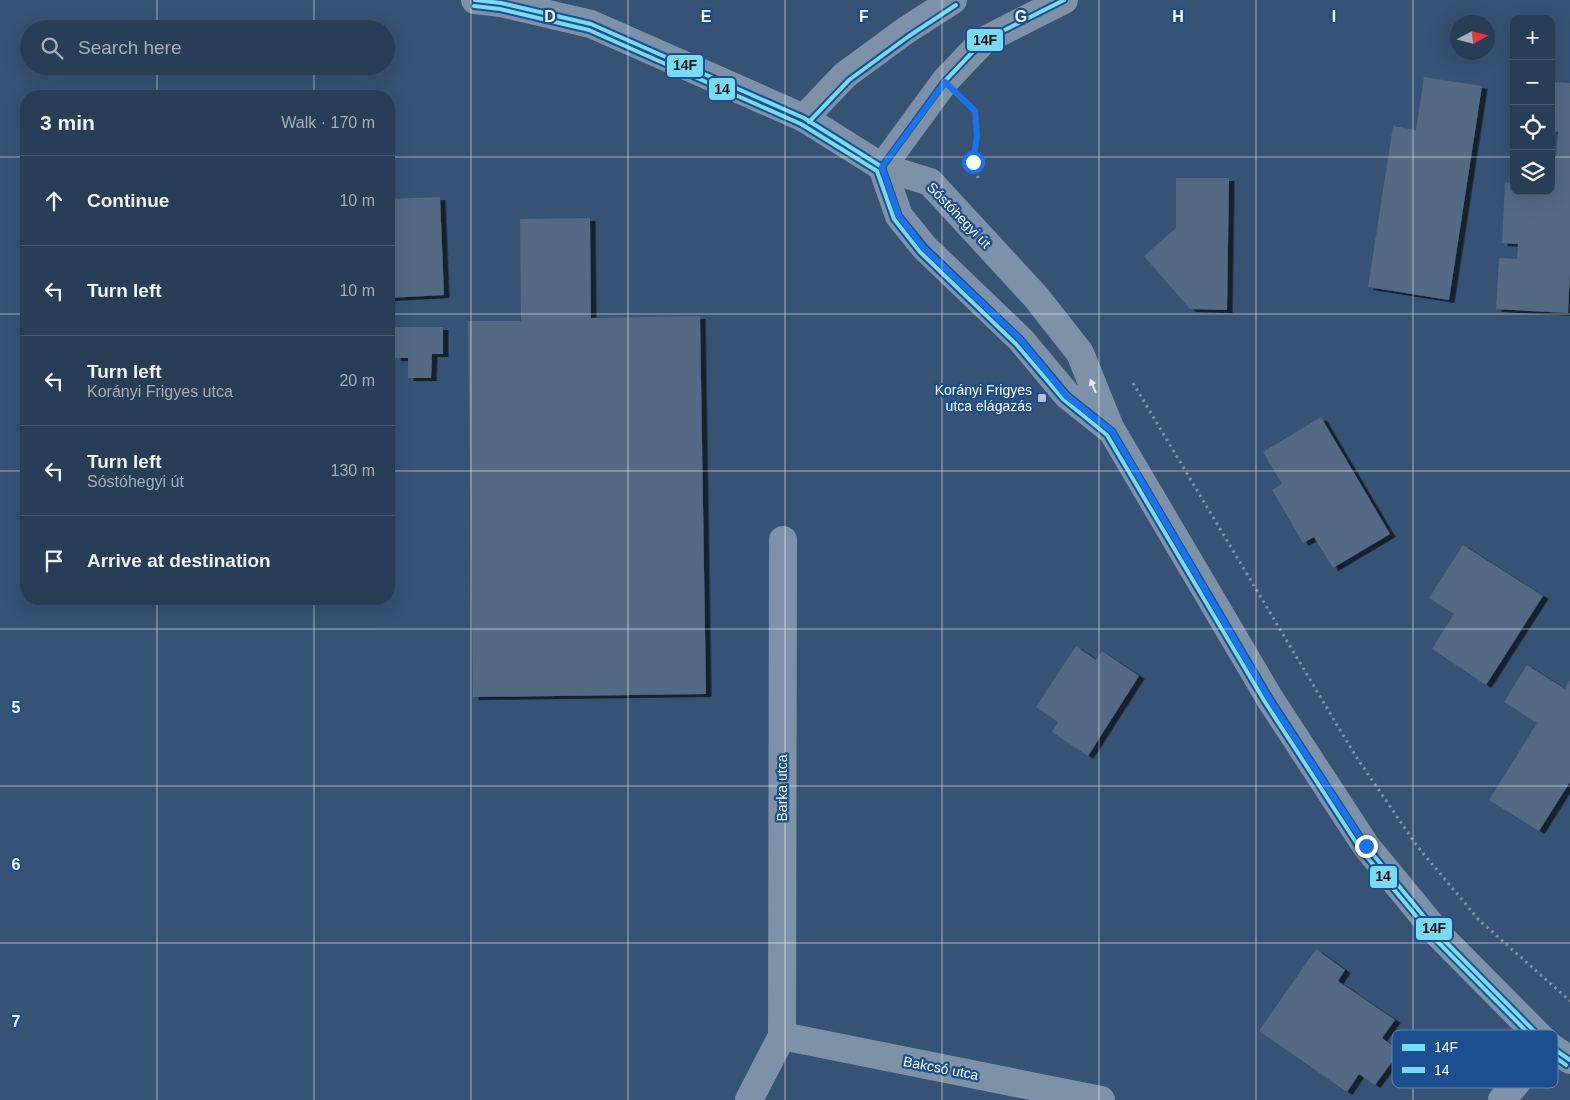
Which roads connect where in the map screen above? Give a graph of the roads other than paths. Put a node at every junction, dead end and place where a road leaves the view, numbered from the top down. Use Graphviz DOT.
graph roads {
  1 [pos="475,0"];
  2 [pos="954,0"];
  3 [pos="1064,0"];
  4 [pos="804,118"];
  5 [pos="882,167"];
  6 [pos="1112,431"];
  7 [pos="783,540"];
  8 [pos="1533,1030"];
  9 [pos="782,1036"];
  10 [pos="1558,1052"];
  11 [pos="1570,1060"];
  12 [pos="1512,1088"];
  13 [pos="749,1100"];
  14 [pos="1101,1100"];
  15 [pos="1502,1100"];
  1 -- 4 [label="street"];
  2 -- 4 [label="street"];
  3 -- 5 [label="street"];
  4 -- 5 [label="street"];
  5 -- 6 [label="street, Sóstóhegyi út"];
  6 -- 5 [label="street, Sóstóhegyi út, one-way"];
  6 -- 8 [label="street, Sóstóhegyi út"];
  7 -- 9 [label="street, Barka utca"];
  9 -- 13 [label="street"];
  9 -- 14 [label="street, Bakcsó utca"];
  10 -- 11 [label="street, Sóstóhegyi út"];
  12 -- 15 [label="street"];
}
